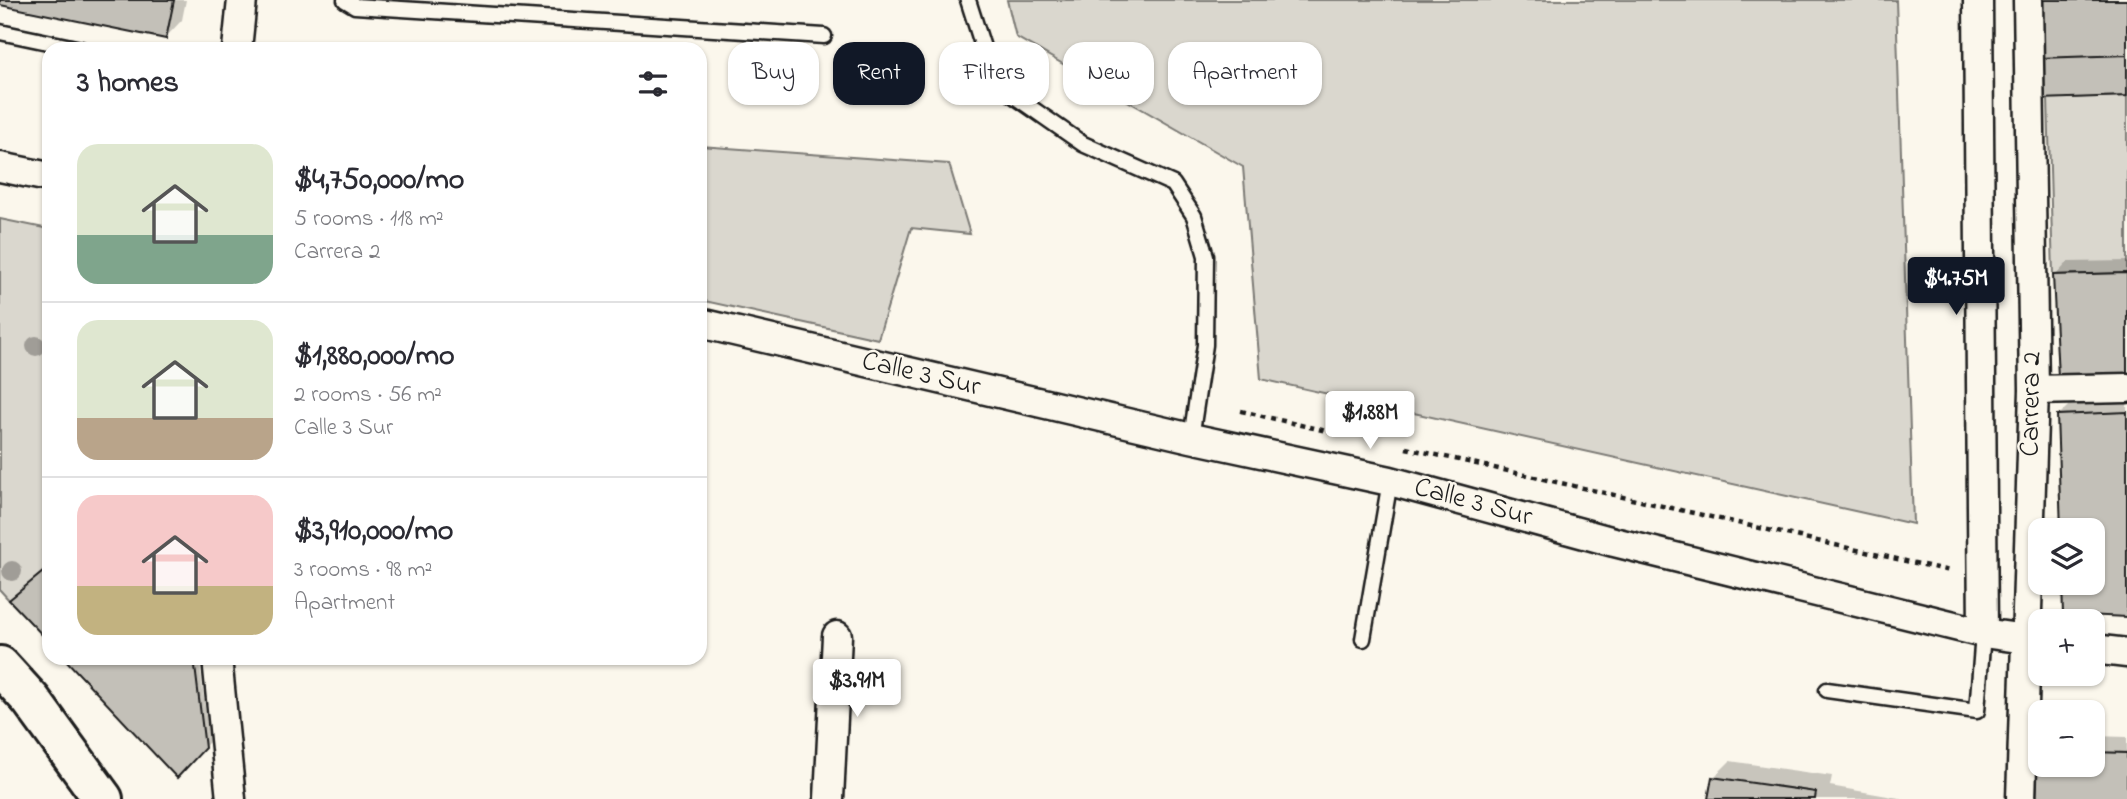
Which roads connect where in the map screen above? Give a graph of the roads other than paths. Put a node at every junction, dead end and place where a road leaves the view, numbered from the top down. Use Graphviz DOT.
graph roads {
  1 [pos="242,0"];
  2 [pos="345,0"];
  3 [pos="968,0"];
  4 [pos="1978,0"];
  5 [pos="2028,0"];
  6 [pos="0,32"];
  7 [pos="824,36"];
  8 [pos="48,42"];
  9 [pos="238,42"];
  10 [pos="0,167"];
  11 [pos="42,176"];
  12 [pos="707,325"];
  13 [pos="2127,388"];
  14 [pos="2034,390"];
  15 [pos="1191,438"];
  16 [pos="1390,481"];
  17 [pos="2034,609"];
  18 [pos="1983,633"];
  19 [pos="837,636"];
  20 [pos="1363,639"];
  21 [pos="2028,639"];
  22 [pos="2105,650"];
  23 [pos="2127,653"];
  24 [pos="218,665"];
  25 [pos="0,666"];
  26 [pos="2030,686"];
  27 [pos="1827,690"];
  28 [pos="103,799"];
  29 [pos="231,799"];
  30 [pos="829,799"];
  31 [pos="2021,799"];
  1 -- 9 [label="street"];
  2 -- 7 [label="lane"];
  3 -- 15 [label="lane"];
  4 -- 18 [label="street"];
  5 -- 14 [label="street, Carrera 2"];
  6 -- 8 [label="lane"];
  10 -- 11 [label="street"];
  12 -- 15 [label="street, Calle 3 Sur"];
  13 -- 14 [label="street"];
  14 -- 17 [label="street, Carrera 2"];
  15 -- 16 [label="street, Calle 3 Sur"];
  16 -- 18 [label="street, Calle 3 Sur"];
  16 -- 20 [label="lane"];
  18 -- 21 [label="street, Calle 3 Sur"];
  18 -- 27 [label="lane"];
  19 -- 30 [label="street"];
  22 -- 23 [label="street"];
  24 -- 29 [label="street"];
  25 -- 28 [label="main road"];
  26 -- 31 [label="street, Carrera 2"];
}
